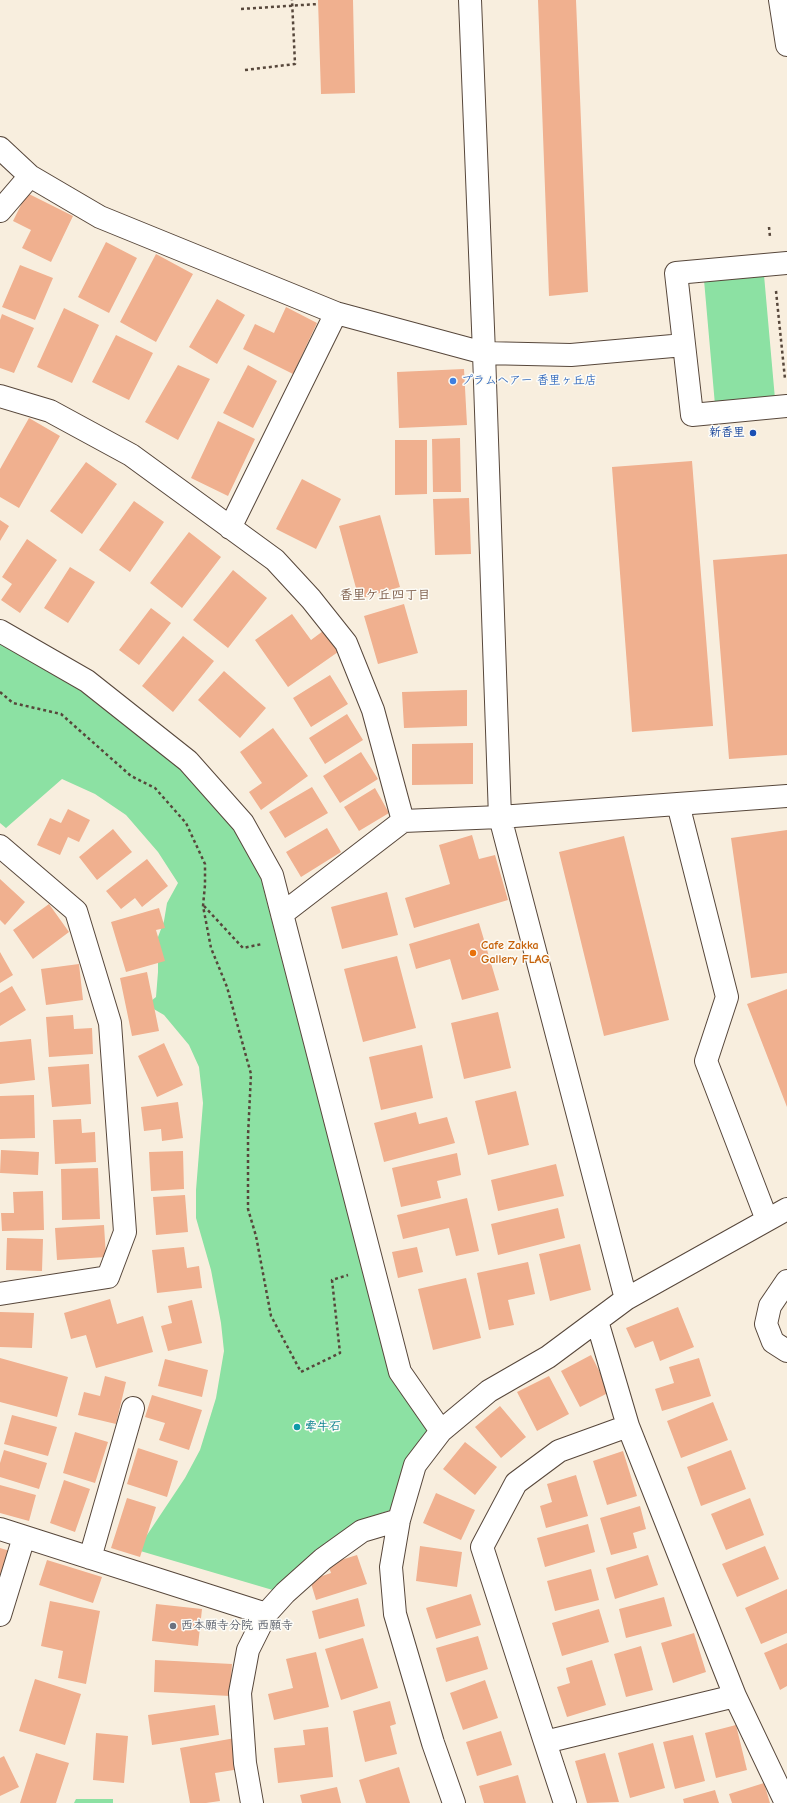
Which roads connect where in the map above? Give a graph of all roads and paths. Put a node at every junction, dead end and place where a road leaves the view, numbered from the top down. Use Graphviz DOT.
graph roads {
  1 [pos="292,0"];
  2 [pos="470,0"];
  3 [pos="780,0"];
  4 [pos="318,4"];
  5 [pos="292,6"];
  6 [pos="241,9"];
  7 [pos="787,45"];
  8 [pos="244,70"];
  9 [pos="0,148"];
  10 [pos="30,176"];
  11 [pos="0,211"];
  12 [pos="780,264"];
  13 [pos="336,313"];
  14 [pos="684,345"];
  15 [pos="484,353"];
  16 [pos="785,383"];
  17 [pos="0,396"];
  18 [pos="787,406"];
  19 [pos="230,528"];
  20 [pos="0,631"];
  21 [pos="0,692"];
  22 [pos="787,796"];
  23 [pos="678,804"];
  24 [pos="500,817"];
  25 [pos="403,821"];
  26 [pos="0,846"];
  27 [pos="203,906"];
  28 [pos="282,914"];
  29 [pos="288,939"];
  30 [pos="787,1209"];
  31 [pos="767,1220"];
  32 [pos="332,1280"];
  33 [pos="787,1281"];
  34 [pos="0,1294"];
  35 [pos="626,1299"];
  36 [pos="597,1321"];
  37 [pos="787,1351"];
  38 [pos="132,1408"];
  39 [pos="628,1426"];
  40 [pos="441,1431"];
  41 [pos="399,1520"];
  42 [pos="0,1529"];
  43 [pos="24,1537"];
  44 [pos="90,1558"];
  45 [pos="266,1614"];
  46 [pos="0,1616"];
  47 [pos="735,1696"];
  48 [pos="545,1742"];
  49 [pos="252,1803"];
  50 [pos="454,1803"];
  51 [pos="565,1803"];
  52 [pos="786,1803"];
  1 -- 5 [label="path"];
  2 -- 15 [label="street"];
  3 -- 7 [label="street"];
  4 -- 5 [label="path"];
  5 -- 6 [label="path"];
  5 -- 8 [label="path"];
  9 -- 10 [label="street"];
  10 -- 11 [label="street"];
  10 -- 13 [label="street"];
  12 -- 14 [label="street"];
  12 -- 16 [label="path"];
  13 -- 15 [label="street"];
  13 -- 19 [label="street"];
  14 -- 15 [label="street"];
  14 -- 18 [label="street"];
  15 -- 24 [label="street"];
  17 -- 19 [label="street"];
  19 -- 25 [label="street"];
  20 -- 28 [label="street"];
  21 -- 27 [label="path"];
  22 -- 23 [label="street"];
  23 -- 24 [label="street"];
  23 -- 31 [label="street"];
  24 -- 25 [label="street"];
  24 -- 35 [label="street"];
  25 -- 28 [label="street"];
  26 -- 34 [label="street"];
  27 -- 29 [label="path"];
  27 -- 32 [label="path"];
  28 -- 29 [label="street"];
  29 -- 40 [label="street"];
  30 -- 31 [label="street"];
  31 -- 35 [label="street"];
  33 -- 37 [label="street"];
  35 -- 36 [label="street"];
  36 -- 39 [label="street"];
  36 -- 40 [label="street"];
  38 -- 44 [label="street"];
  39 -- 47 [label="street"];
  39 -- 48 [label="street"];
  40 -- 41 [label="street"];
  41 -- 45 [label="street"];
  41 -- 50 [label="street"];
  42 -- 43 [label="street"];
  43 -- 44 [label="street"];
  43 -- 46 [label="street"];
  44 -- 45 [label="street"];
  45 -- 49 [label="street"];
  47 -- 48 [label="street"];
  47 -- 52 [label="street"];
  48 -- 51 [label="street"];
}
